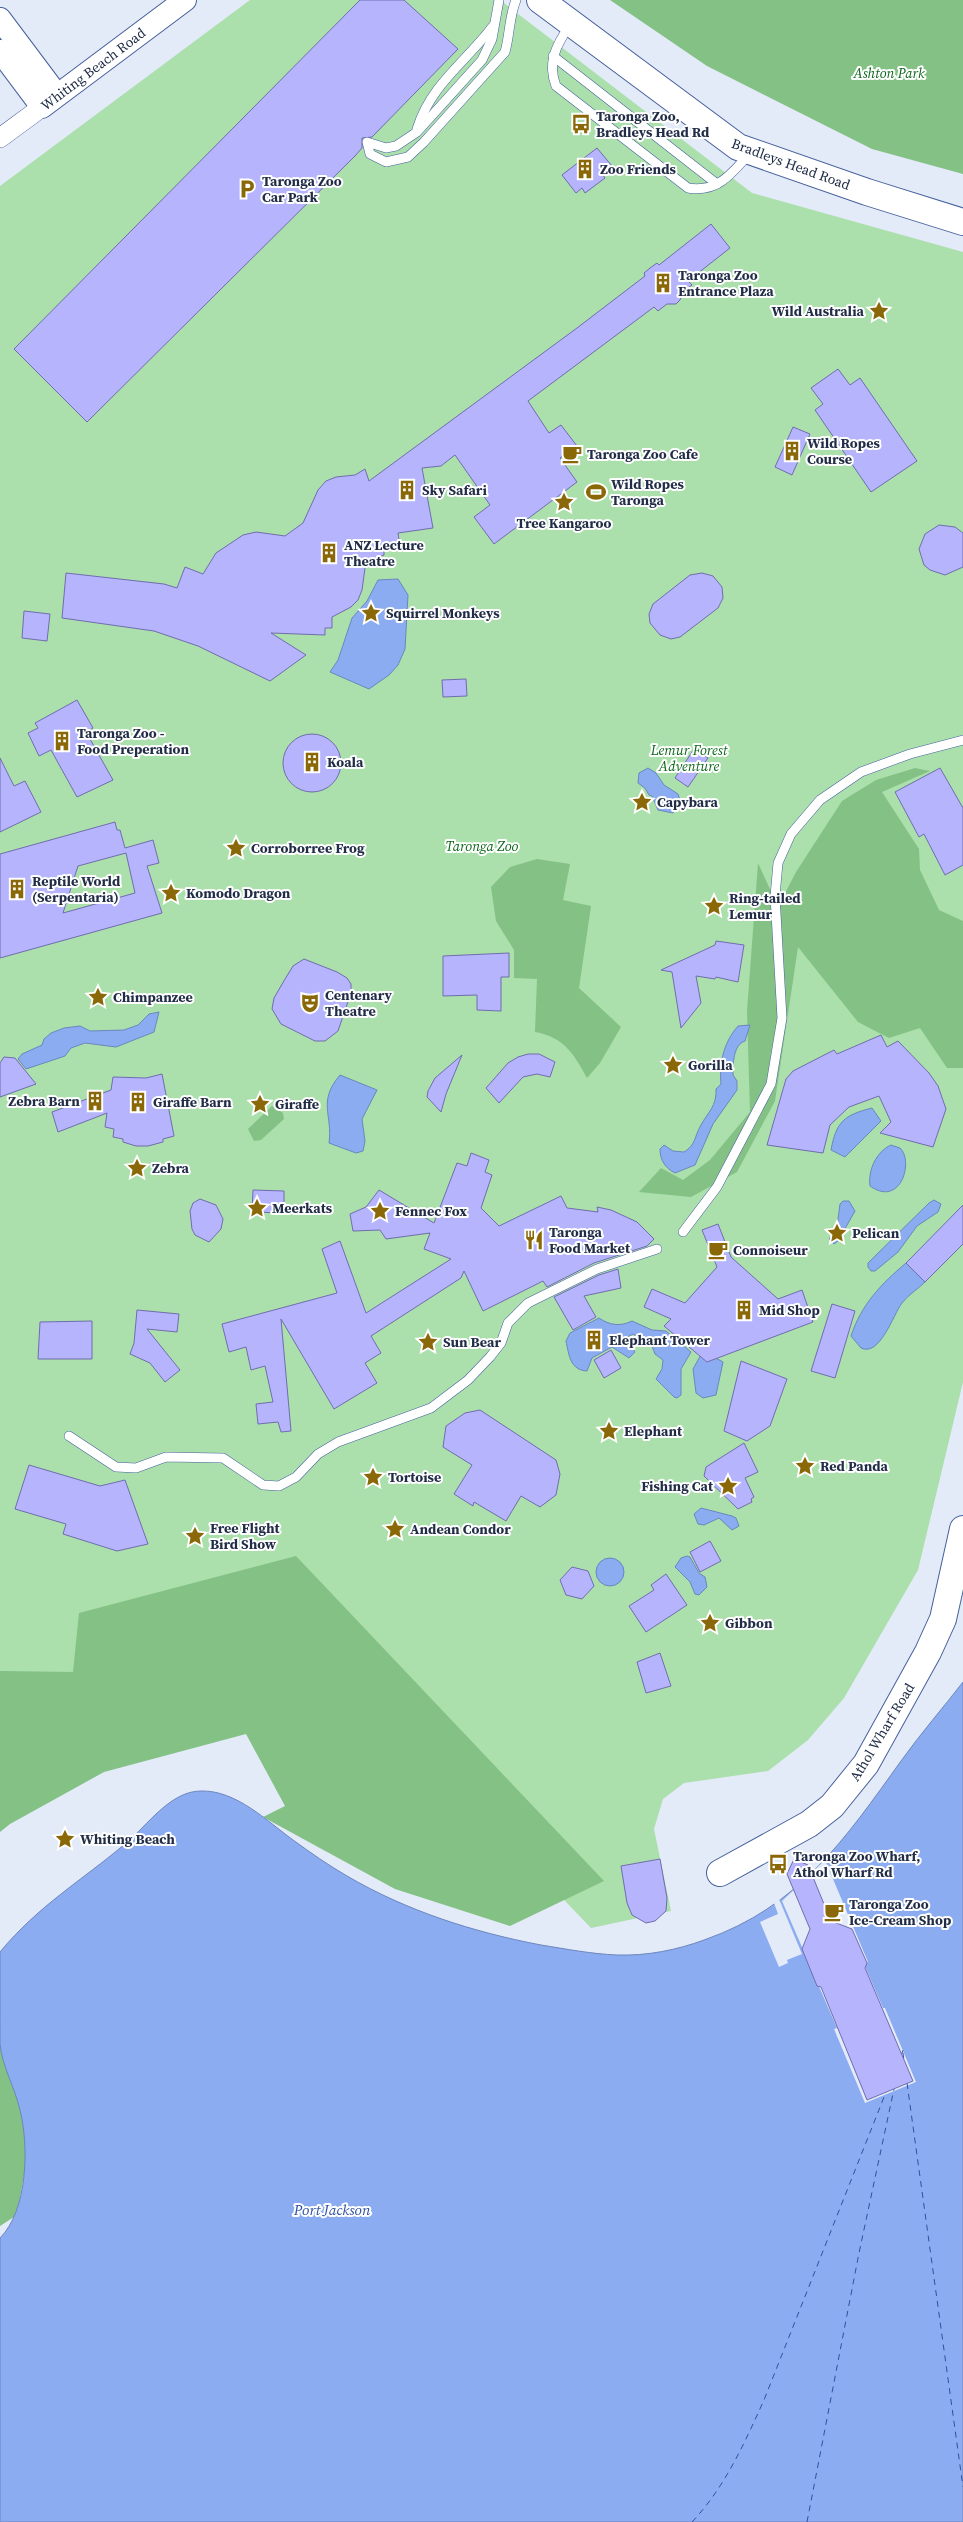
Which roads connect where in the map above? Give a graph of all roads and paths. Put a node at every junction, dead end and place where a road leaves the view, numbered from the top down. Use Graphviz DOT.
graph roads {
  1 [pos="185,0"];
  2 [pos="499,0"];
  3 [pos="516,0"];
  4 [pos="540,0"];
  5 [pos="0,19"];
  6 [pos="572,23"];
  7 [pos="494,24"];
  8 [pos="0,51"];
  9 [pos="553,56"];
  10 [pos="49,101"];
  11 [pos="417,132"];
  12 [pos="0,138"];
  13 [pos="750,152"];
  14 [pos="717,184"];
  15 [pos="963,222"];
  16 [pos="963,740"];
  17 [pos="683,1232"];
  18 [pos="657,1249"];
  19 [pos="69,1436"];
  20 [pos="963,1529"];
  21 [pos="720,1873"];
  1 -- 10 [label="street, Whiting Beach Road"];
  2 -- 7 [label="lane"];
  3 -- 11 [label="lane"];
  4 -- 6 [label="main road, Bradleys Head Road"];
  5 -- 10 [label="street"];
  6 -- 9 [label="lane"];
  6 -- 13 [label="main road, Bradleys Head Road"];
  7 -- 11 [label="lane"];
  7 -- 11 [label="lane"];
  8 -- 10 [label="street"];
  9 -- 14 [label="lane"];
  9 -- 14 [label="lane"];
  10 -- 12 [label="street, Whiting Beach Road"];
  13 -- 14 [label="lane"];
  13 -- 15 [label="main road, Bradleys Head Road"];
  16 -- 17 [label="lane"];
  18 -- 19 [label="lane"];
  20 -- 21 [label="main road, Athol Wharf Road"];
}
